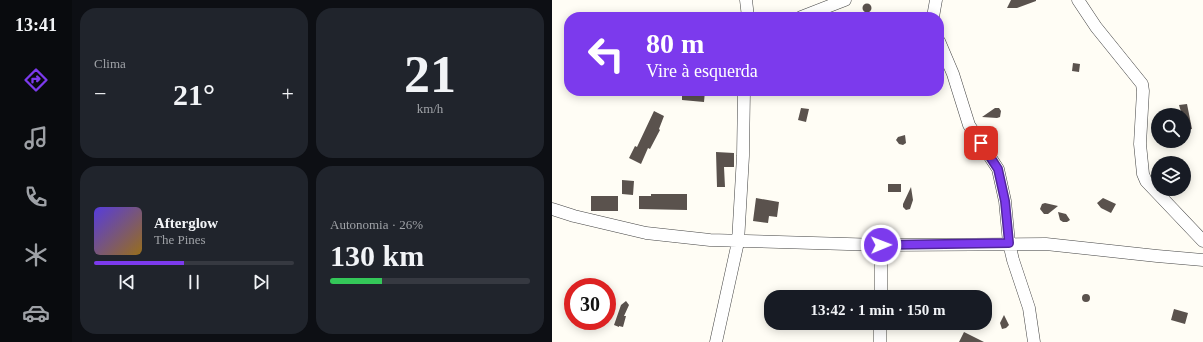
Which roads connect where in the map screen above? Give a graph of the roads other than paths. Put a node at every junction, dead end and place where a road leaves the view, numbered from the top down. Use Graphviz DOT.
graph roads {
  1 [pos="746,0"];
  2 [pos="845,0"];
  3 [pos="936,0"];
  4 [pos="1078,0"];
  5 [pos="747,12"];
  6 [pos="814,12"];
  7 [pos="933,12"];
  8 [pos="944,53"];
  9 [pos="744,96"];
  10 [pos="552,209"];
  11 [pos="738,242"];
  12 [pos="1203,242"];
  13 [pos="1009,243"];
  14 [pos="881,245"];
  15 [pos="1203,260"];
  16 [pos="881,290"];
  17 [pos="880,330"];
  18 [pos="716,342"];
  19 [pos="880,342"];
  20 [pos="1034,342"];
  1 -- 5 [label="street"];
  2 -- 6 [label="street"];
  3 -- 7 [label="street"];
  4 -- 12 [label="street"];
  8 -- 13 [label="street"];
  9 -- 11 [label="street"];
  10 -- 11 [label="street"];
  11 -- 14 [label="street"];
  11 -- 18 [label="street"];
  13 -- 14 [label="street"];
  13 -- 15 [label="street"];
  13 -- 20 [label="street"];
  14 -- 16 [label="street"];
  17 -- 19 [label="street"];
}
